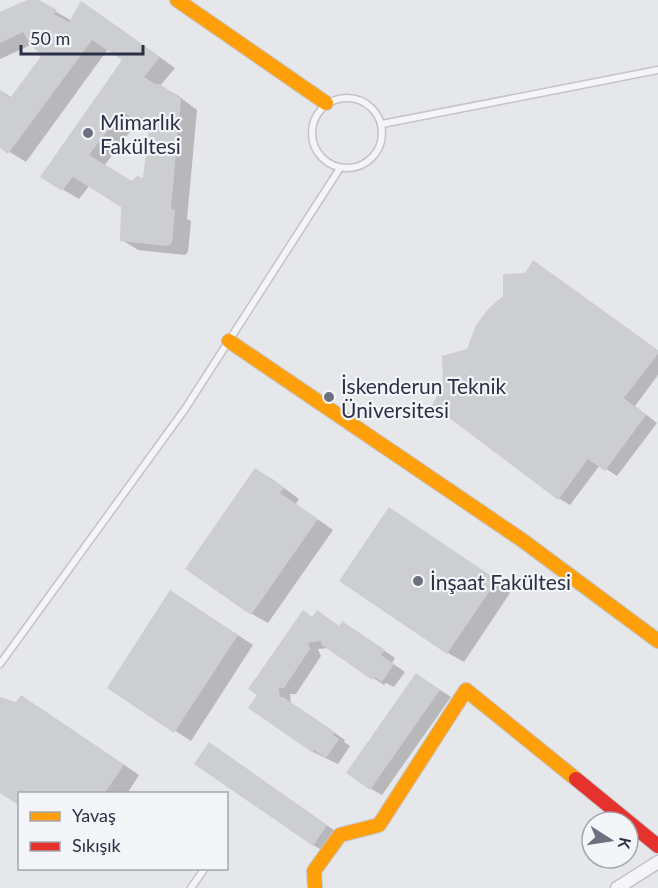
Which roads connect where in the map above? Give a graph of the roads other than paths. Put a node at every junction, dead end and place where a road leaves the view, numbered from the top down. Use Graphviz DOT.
graph roads {
  1 [pos="177,0"];
  2 [pos="658,70"];
  3 [pos="326,104"];
  4 [pos="382,124"];
  5 [pos="340,168"];
  6 [pos="229,341"];
  7 [pos="658,640"];
  8 [pos="0,664"];
  9 [pos="658,846"];
  10 [pos="658,862"];
  11 [pos="204,870"];
  12 [pos="191,888"];
  13 [pos="315,888"];
  14 [pos="617,888"];
  1 -- 3 [label="street"];
  2 -- 4 [label="lane"];
  3 -- 4 [label="lane"];
  3 -- 5 [label="lane"];
  4 -- 5 [label="lane"];
  5 -- 6 [label="lane"];
  6 -- 7 [label="street"];
  6 -- 8 [label="lane"];
  9 -- 13 [label="street"];
  10 -- 14 [label="street"];
  11 -- 12 [label="lane"];
}
